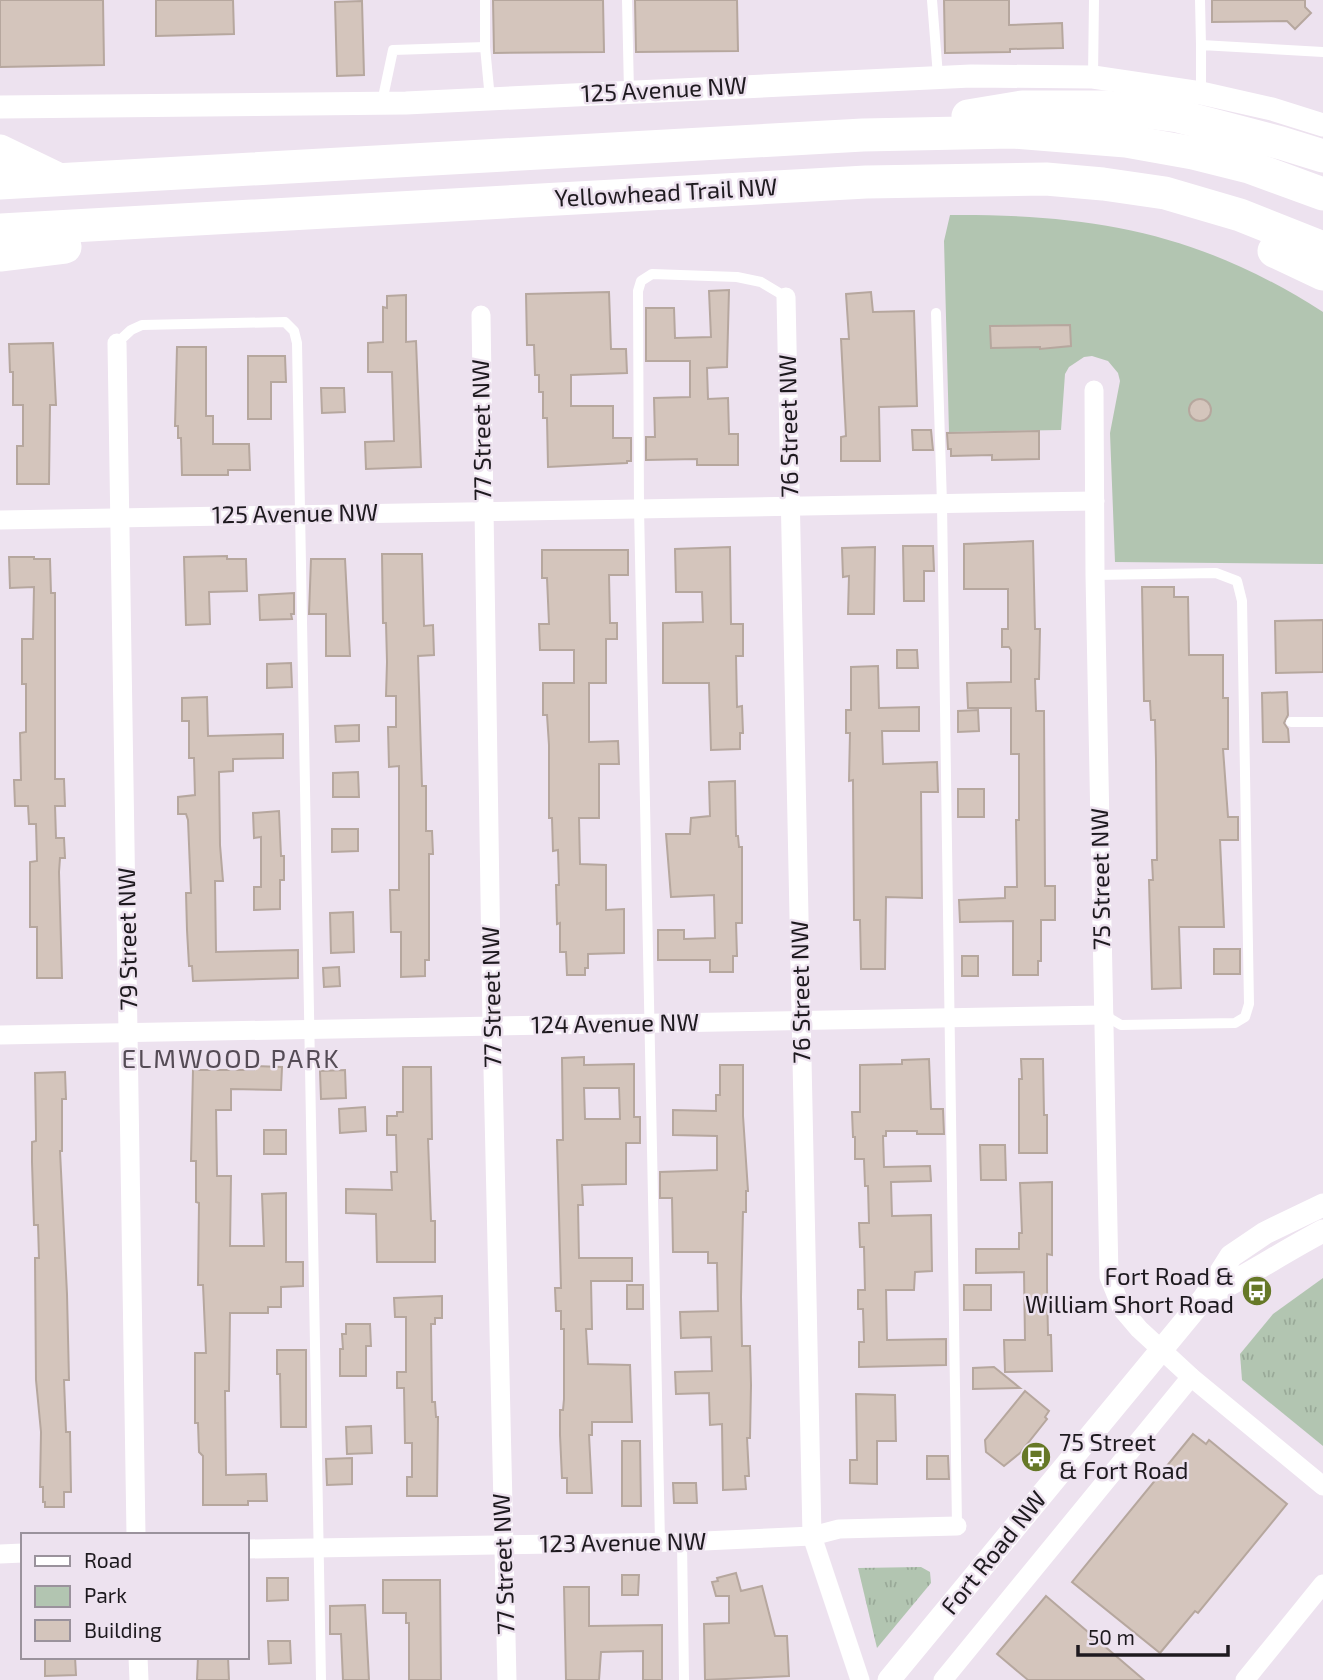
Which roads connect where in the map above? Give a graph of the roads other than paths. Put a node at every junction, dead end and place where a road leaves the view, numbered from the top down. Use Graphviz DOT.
graph roads {
  1 [pos="485,0"];
  2 [pos="626,0"];
  3 [pos="932,0"];
  4 [pos="1094,0"];
  5 [pos="1199,0"];
  6 [pos="1201,46"];
  7 [pos="485,47"];
  8 [pos="1323,52"];
  9 [pos="938,77"];
  10 [pos="1093,77"];
  11 [pos="629,92"];
  12 [pos="1201,93"];
  13 [pos="490,99"];
  14 [pos="382,103"];
  15 [pos="0,107"];
  16 [pos="1323,125"];
  17 [pos="863,135"];
  18 [pos="0,151"];
  19 [pos="1323,156"];
  20 [pos="61,180"];
  21 [pos="866,181"];
  22 [pos="0,183"];
  23 [pos="1323,194"];
  24 [pos="359,211"];
  25 [pos="0,230"];
  26 [pos="1323,248"];
  27 [pos="0,255"];
  28 [pos="1323,274"];
  29 [pos="786,297"];
  30 [pos="936,313"];
  31 [pos="481,314"];
  32 [pos="117,342"];
  33 [pos="1094,390"];
  34 [pos="1095,501"];
  35 [pos="942,504"];
  36 [pos="791,506"];
  37 [pos="639,508"];
  38 [pos="483,510"];
  39 [pos="300,514"];
  40 [pos="120,517"];
  41 [pos="0,520"];
  42 [pos="1094,575"];
  43 [pos="1291,722"];
  44 [pos="1323,722"];
  45 [pos="1104,1015"];
  46 [pos="949,1018"];
  47 [pos="802,1021"];
  48 [pos="648,1023"];
  49 [pos="492,1026"];
  50 [pos="309,1030"];
  51 [pos="130,1033"];
  52 [pos="0,1035"];
  53 [pos="1323,1205"];
  54 [pos="1323,1231"];
  55 [pos="1205,1297"];
  56 [pos="1161,1351"];
  57 [pos="1191,1377"];
  58 [pos="1323,1486"];
  59 [pos="957,1526"];
  60 [pos="136,1533"];
  61 [pos="812,1536"];
  62 [pos="682,1542"];
  63 [pos="660,1543"];
  64 [pos="502,1545"];
  65 [pos="319,1548"];
  66 [pos="248,1549"];
  67 [pos="0,1553"];
  68 [pos="21,1553"];
  69 [pos="1323,1584"];
  70 [pos="138,1659"];
  71 [pos="139,1680"];
  72 [pos="321,1680"];
  73 [pos="507,1680"];
  74 [pos="684,1680"];
  75 [pos="860,1680"];
  76 [pos="890,1680"];
  77 [pos="943,1680"];
  78 [pos="1245,1680"];
  1 -- 7 [label="lane"];
  2 -- 11 [label="lane"];
  3 -- 9 [label="lane"];
  4 -- 10 [label="lane"];
  5 -- 6 [label="lane"];
  6 -- 8 [label="lane"];
  6 -- 12 [label="lane"];
  7 -- 13 [label="lane"];
  7 -- 14 [label="lane"];
  9 -- 10 [label="street, 125 Avenue NW"];
  9 -- 11 [label="street, 125 Avenue NW"];
  10 -- 12 [label="street, 125 Avenue NW"];
  11 -- 13 [label="street, 125 Avenue NW"];
  12 -- 16 [label="street, 125 Avenue NW"];
  13 -- 14 [label="street, 125 Avenue NW"];
  14 -- 15 [label="street, 125 Avenue NW"];
  17 -- 19 [label="highway"];
  17 -- 20 [label="highway, Yellowhead Trail NW"];
  17 -- 23 [label="highway, Yellowhead Trail NW"];
  18 -- 20 [label="highway"];
  20 -- 22 [label="highway, Yellowhead Trail NW"];
  21 -- 24 [label="highway, Yellowhead Trail NW"];
  21 -- 26 [label="highway, Yellowhead Trail NW"];
  21 -- 28 [label="highway"];
  24 -- 25 [label="highway, Yellowhead Trail NW"];
  24 -- 27 [label="highway"];
  29 -- 36 [label="street, 76 Street NW"];
  29 -- 37 [label="lane"];
  30 -- 35 [label="lane"];
  31 -- 38 [label="street, 77 Street NW"];
  32 -- 39 [label="lane"];
  32 -- 40 [label="street, 79 Street NW"];
  33 -- 34 [label="street, 75 Street NW"];
  34 -- 35 [label="street, 125 Avenue NW"];
  34 -- 42 [label="street, 75 Street NW"];
  35 -- 36 [label="street, 125 Avenue NW"];
  35 -- 46 [label="lane"];
  36 -- 37 [label="street, 125 Avenue NW"];
  36 -- 47 [label="street, 76 Street NW"];
  37 -- 38 [label="street, 125 Avenue NW"];
  37 -- 48 [label="lane"];
  38 -- 39 [label="street, 125 Avenue NW"];
  38 -- 49 [label="street, 77 Street NW"];
  39 -- 40 [label="street, 125 Avenue NW"];
  39 -- 50 [label="lane"];
  40 -- 41 [label="street, 125 Avenue NW"];
  40 -- 51 [label="street, 79 Street NW"];
  42 -- 45 [label="street, 75 Street NW"];
  42 -- 45 [label="lane"];
  43 -- 44 [label="lane"];
  45 -- 46 [label="street, 124 Avenue NW"];
  45 -- 56 [label="street, 75 Street NW"];
  46 -- 47 [label="street, 124 Avenue NW"];
  46 -- 59 [label="lane"];
  47 -- 48 [label="street, 124 Avenue NW"];
  47 -- 61 [label="street, 76 Street NW"];
  48 -- 49 [label="street, 124 Avenue NW"];
  48 -- 63 [label="lane"];
  49 -- 50 [label="street, 124 Avenue NW"];
  49 -- 64 [label="street, 77 Street NW"];
  50 -- 51 [label="street, 124 Avenue NW"];
  50 -- 65 [label="lane"];
  51 -- 52 [label="street, 124 Avenue NW"];
  51 -- 60 [label="street, 79 Street NW"];
  53 -- 55 [label="street, Fort Road NW"];
  54 -- 55 [label="street, Fort Road NW"];
  55 -- 56 [label="street, Fort Road NW"];
  56 -- 57 [label="street, 75 Street NW"];
  56 -- 76 [label="street, Fort Road NW"];
  57 -- 58 [label="street, 75 Street NW"];
  57 -- 77 [label="street"];
  59 -- 61 [label="street, 123 Avenue NW"];
  61 -- 62 [label="street, 123 Avenue NW"];
  61 -- 75 [label="street, 76 Street NW"];
  62 -- 63 [label="street, 123 Avenue NW"];
  62 -- 74 [label="lane"];
  63 -- 64 [label="street, 123 Avenue NW"];
  64 -- 65 [label="street, 123 Avenue NW"];
  64 -- 73 [label="street, 77 Street NW"];
  65 -- 66 [label="street, 123 Avenue NW"];
  65 -- 72 [label="lane"];
  67 -- 68 [label="street"];
  69 -- 78 [label="street"];
  70 -- 71 [label="street"];
}
